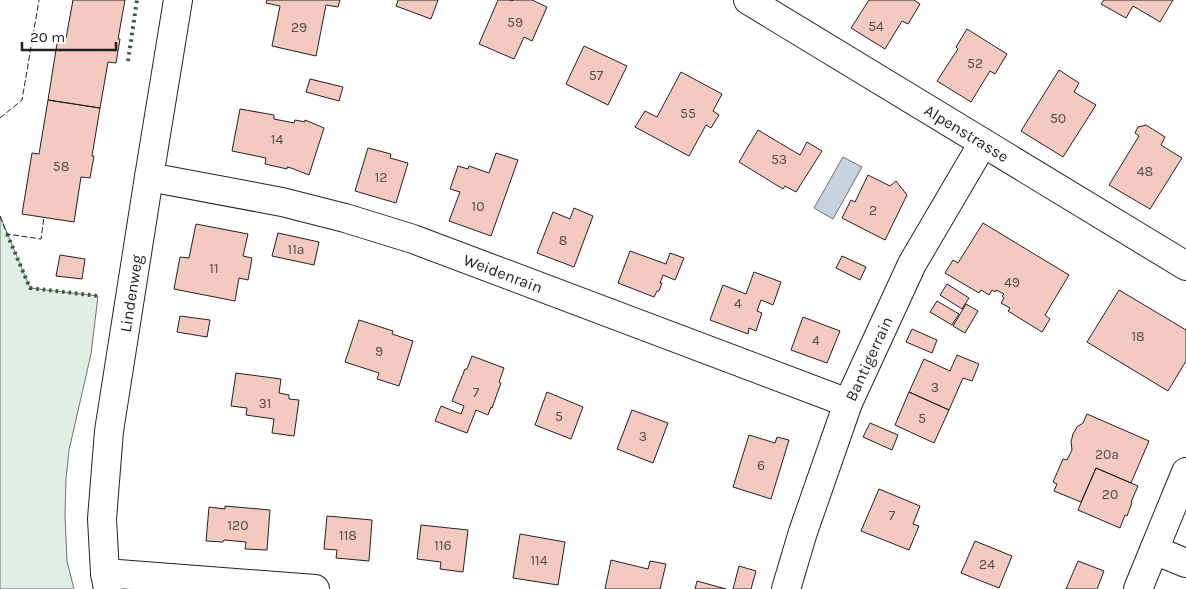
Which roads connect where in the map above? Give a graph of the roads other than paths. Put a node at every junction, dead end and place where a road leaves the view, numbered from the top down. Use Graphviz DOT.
graph roads {
  1 [pos="178,0"];
  2 [pos="748,0"];
  3 [pos="983,143"];
  4 [pos="149,177"];
  5 [pos="1186,266"];
  6 [pos="848,403"];
  7 [pos="1186,472"];
  8 [pos="1154,550"];
  9 [pos="1186,563"];
  10 [pos="107,581"];
  11 [pos="315,589"];
  12 [pos="786,589"];
  13 [pos="1138,589"];
  1 -- 4 [label="street, Lindenweg"];
  2 -- 3 [label="street, Alpenstrasse"];
  3 -- 5 [label="street, Alpenstrasse"];
  3 -- 6 [label="street, Bantigerrain"];
  4 -- 6 [label="street, Weidenrain"];
  4 -- 10 [label="street, Lindenweg"];
  6 -- 12 [label="street, Bantigerrain"];
  7 -- 8 [label="street"];
  8 -- 9 [label="street"];
  8 -- 13 [label="street"];
  10 -- 11 [label="street"];
}
